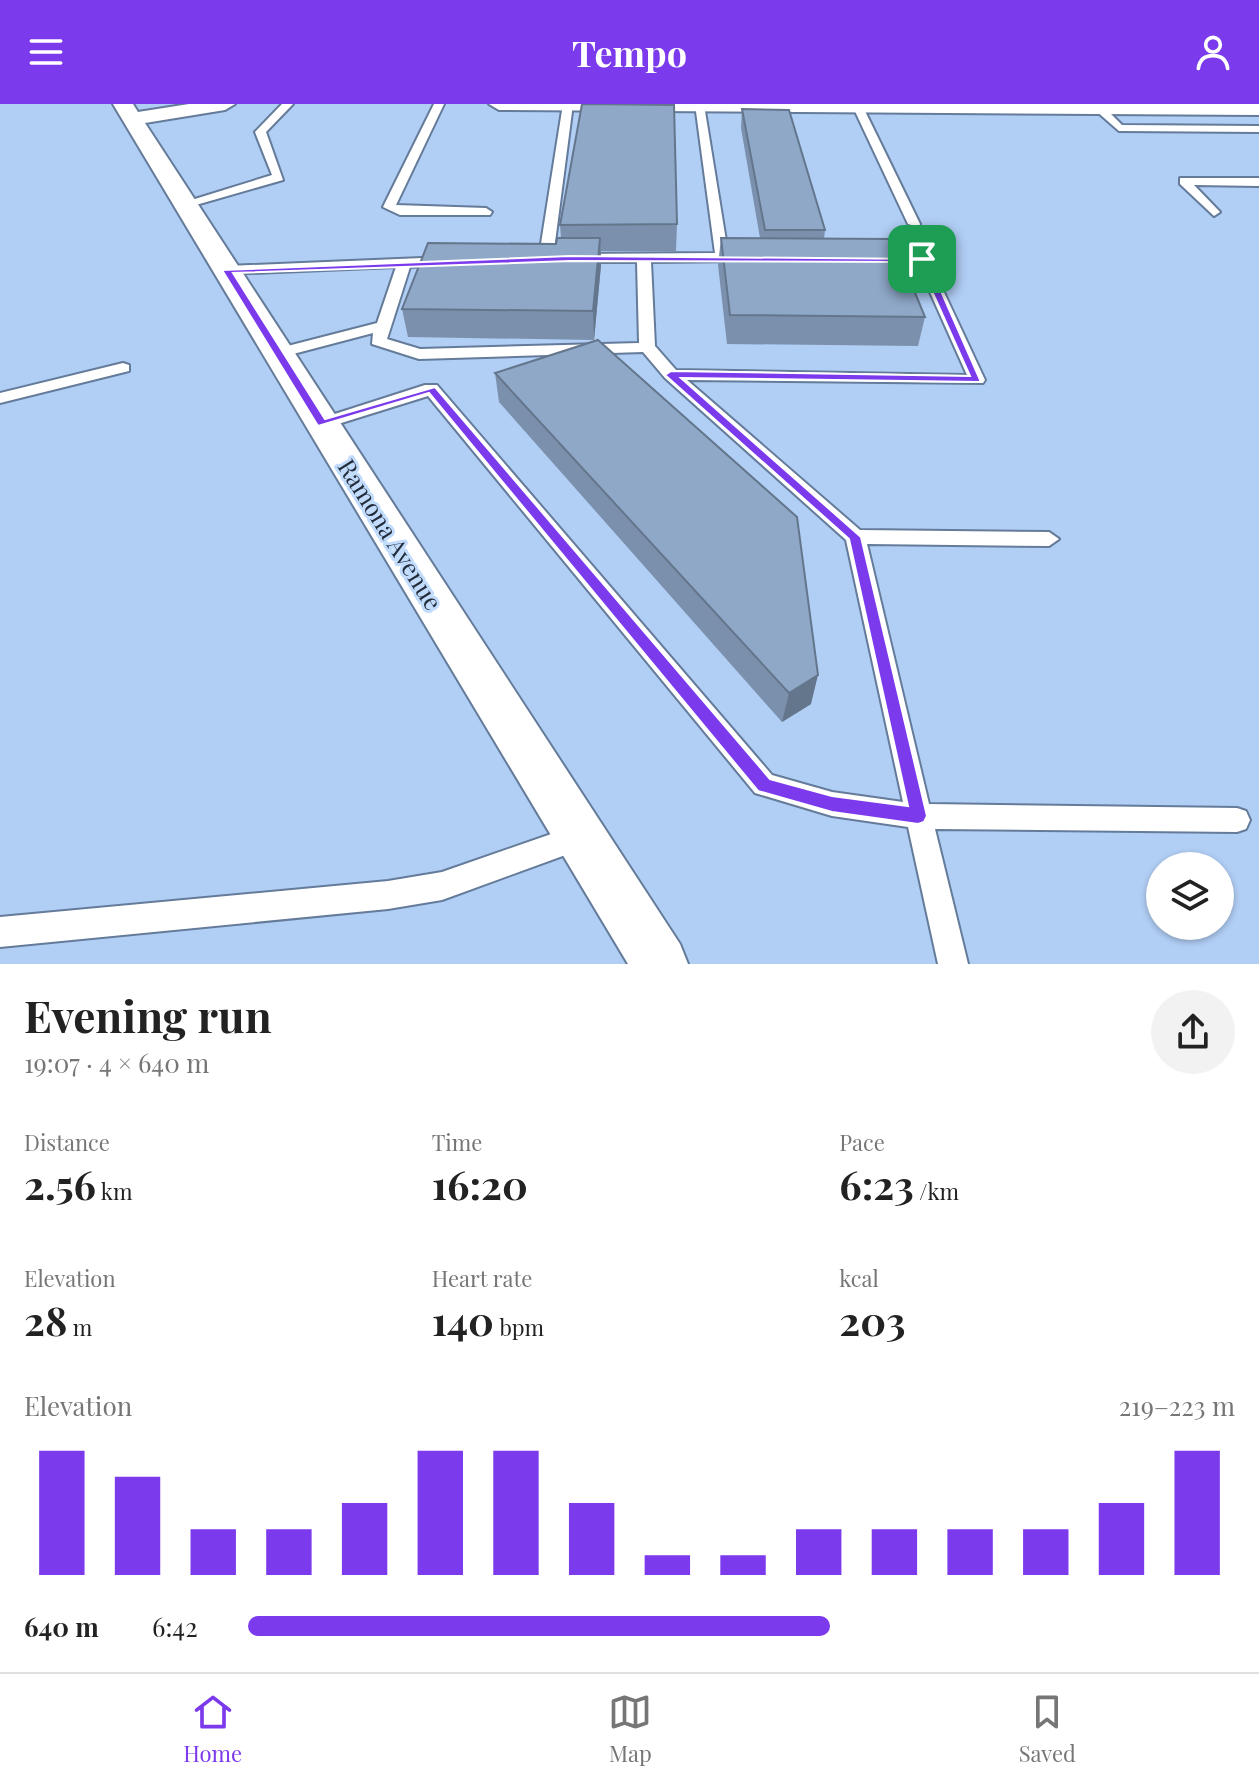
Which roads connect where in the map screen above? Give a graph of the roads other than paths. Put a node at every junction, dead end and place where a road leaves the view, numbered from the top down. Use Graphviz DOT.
graph roads {
  1 [pos="225,104"];
  2 [pos="288,104"];
  3 [pos="439,104"];
  4 [pos="499,104"];
  5 [pos="568,104"];
  6 [pos="692,105"];
  7 [pos="794,105"];
  8 [pos="918,105"];
  9 [pos="1022,106"];
  10 [pos="1133,106"];
  11 [pos="858,107"];
  12 [pos="1099,108"];
  13 [pos="1259,109"];
  14 [pos="128,112"];
  15 [pos="1259,129"];
  16 [pos="1259,182"];
  17 [pos="186,206"];
  18 [pos="486,212"];
  19 [pos="1214,212"];
  20 [pos="914,224"];
  21 [pos="722,257"];
  22 [pos="644,258"];
  23 [pos="768,258"];
  24 [pos="861,259"];
  25 [pos="464,261"];
  26 [pos="404,265"];
  27 [pos="227,270"];
  28 [pos="383,326"];
  29 [pos="647,347"];
  30 [pos="278,353"];
  31 [pos="123,368"];
  32 [pos="671,375"];
  33 [pos="0,398"];
  34 [pos="322,424"];
  35 [pos="855,537"];
  36 [pos="1049,539"];
  37 [pos="918,816"];
  38 [pos="1237,820"];
  39 [pos="580,837"];
  40 [pos="0,932"];
  41 [pos="660,964"];
  42 [pos="953,964"];
  1 -- 14 [label="street"];
  2 -- 17 [label="lane"];
  3 -- 18 [label="lane"];
  4 -- 5 [label="street"];
  5 -- 6 [label="street"];
  5 -- 22 [label="lane"];
  6 -- 7 [label="street"];
  6 -- 21 [label="lane"];
  7 -- 11 [label="street"];
  8 -- 9 [label="street"];
  8 -- 11 [label="street"];
  9 -- 12 [label="street"];
  10 -- 12 [label="street"];
  10 -- 13 [label="street"];
  11 -- 20 [label="lane"];
  12 -- 15 [label="lane"];
  14 -- 17 [label="street, Ramona Avenue"];
  16 -- 19 [label="lane"];
  17 -- 27 [label="street, Ramona Avenue"];
  21 -- 22 [label="lane"];
  21 -- 23 [label="lane"];
  22 -- 29 [label="lane"];
  24 -- 32 [label="lane"];
  25 -- 26 [label="lane"];
  26 -- 27 [label="lane"];
  26 -- 28 [label="lane"];
  27 -- 30 [label="street, Ramona Avenue"];
  28 -- 29 [label="lane"];
  28 -- 30 [label="lane"];
  29 -- 32 [label="lane"];
  30 -- 34 [label="street, Ramona Avenue"];
  31 -- 33 [label="lane"];
  32 -- 35 [label="lane"];
  34 -- 37 [label="lane"];
  34 -- 39 [label="street, Ramona Avenue"];
  35 -- 36 [label="lane"];
  35 -- 37 [label="lane"];
  37 -- 38 [label="lane"];
  37 -- 42 [label="lane"];
  39 -- 40 [label="lane"];
  39 -- 41 [label="street, Ramona Avenue"];
}
